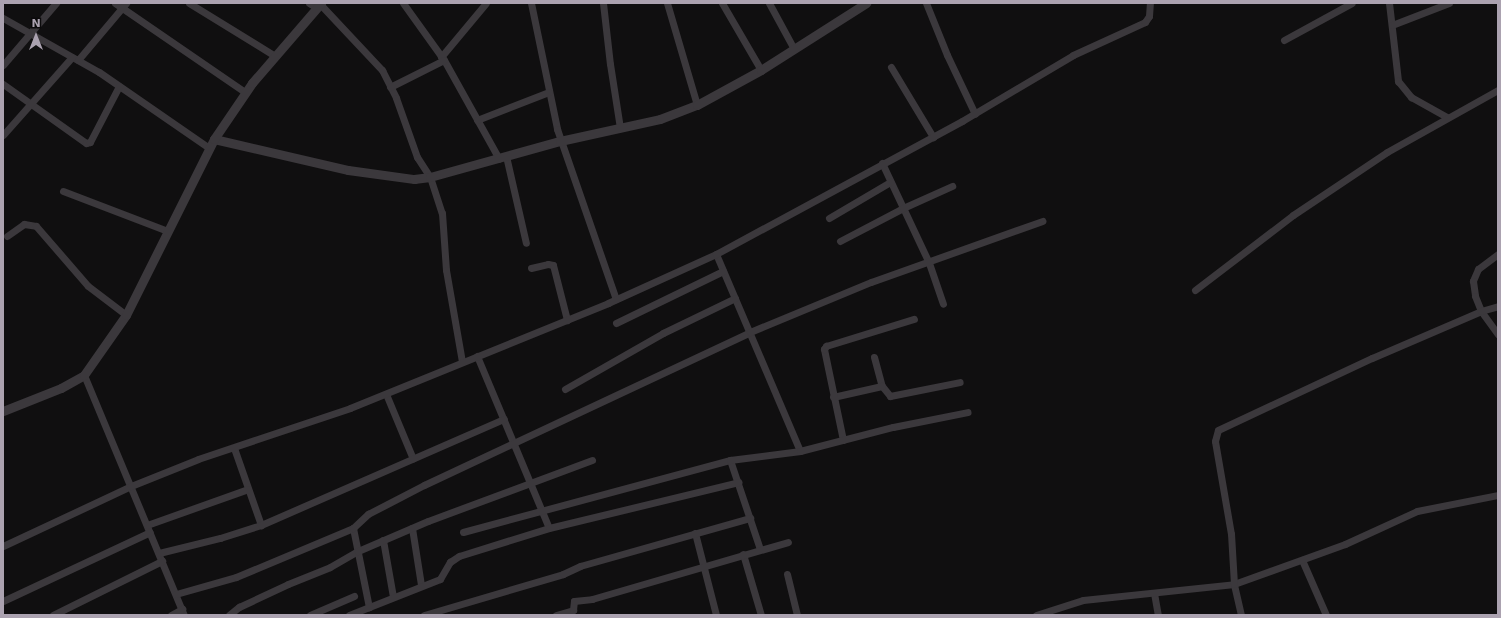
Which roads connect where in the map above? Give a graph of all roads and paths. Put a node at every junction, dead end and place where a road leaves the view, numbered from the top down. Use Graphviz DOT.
graph roads {
  1 [pos="56,3"];
  2 [pos="116,3"];
  3 [pos="188,3"];
  4 [pos="403,3"];
  5 [pos="486,3"];
  6 [pos="531,3"];
  7 [pos="603,3"];
  8 [pos="666,3"];
  9 [pos="722,3"];
  10 [pos="769,3"];
  11 [pos="866,3"];
  12 [pos="926,3"];
  13 [pos="1150,3"];
  14 [pos="1352,3"];
  15 [pos="1389,3"];
  16 [pos="1449,3"];
  17 [pos="124,5"];
  18 [pos="317,5"];
  19 [pos="1433,6"];
  20 [pos="3,18"];
  21 [pos="1392,24"];
  22 [pos="32,34"];
  23 [pos="1284,40"];
  24 [pos="794,50"];
  25 [pos="275,56"];
  26 [pos="443,58"];
  27 [pos="75,59"];
  28 [pos="3,65"];
  29 [pos="890,67"];
  30 [pos="761,70"];
  31 [pos="3,84"];
  32 [pos="119,86"];
  33 [pos="390,88"];
  34 [pos="1498,90"];
  35 [pos="246,92"];
  36 [pos="549,92"];
  37 [pos="31,103"];
  38 [pos="697,105"];
  39 [pos="975,114"];
  40 [pos="1447,117"];
  41 [pos="477,120"];
  42 [pos="620,128"];
  43 [pos="3,135"];
  44 [pos="933,137"];
  45 [pos="214,139"];
  46 [pos="560,140"];
  47 [pos="209,148"];
  48 [pos="502,158"];
  49 [pos="882,164"];
  50 [pos="430,177"];
  51 [pos="890,182"];
  52 [pos="952,186"];
  53 [pos="63,191"];
  54 [pos="903,208"];
  55 [pos="829,218"];
  56 [pos="1042,221"];
  57 [pos="168,231"];
  58 [pos="7,236"];
  59 [pos="840,241"];
  60 [pos="526,243"];
  61 [pos="716,254"];
  62 [pos="1498,254"];
  63 [pos="928,263"];
  64 [pos="531,268"];
  65 [pos="723,271"];
  66 [pos="1195,290"];
  67 [pos="735,298"];
  68 [pos="616,299"];
  69 [pos="943,304"];
  70 [pos="1498,306"];
  71 [pos="1481,310"];
  72 [pos="126,315"];
  73 [pos="914,319"];
  74 [pos="567,320"];
  75 [pos="616,324"];
  76 [pos="750,332"];
  77 [pos="1498,334"];
  78 [pos="477,356"];
  79 [pos="874,357"];
  80 [pos="462,362"];
  81 [pos="84,375"];
  82 [pos="960,382"];
  83 [pos="882,386"];
  84 [pos="566,389"];
  85 [pos="386,394"];
  86 [pos="833,397"];
  87 [pos="3,411"];
  88 [pos="968,412"];
  89 [pos="504,419"];
  90 [pos="843,440"];
  91 [pos="514,444"];
  92 [pos="234,448"];
  93 [pos="800,451"];
  94 [pos="413,459"];
  95 [pos="592,460"];
  96 [pos="730,460"];
  97 [pos="739,482"];
  98 [pos="530,483"];
  99 [pos="131,486"];
  100 [pos="248,489"];
  101 [pos="1498,495"];
  102 [pos="541,509"];
  103 [pos="750,518"];
  104 [pos="261,525"];
  105 [pos="148,528"];
  106 [pos="353,528"];
  107 [pos="412,528"];
  108 [pos="549,528"];
  109 [pos="463,532"];
  110 [pos="695,533"];
  111 [pos="383,540"];
  112 [pos="788,542"];
  113 [pos="3,546"];
  114 [pos="760,549"];
  115 [pos="358,551"];
  116 [pos="159,553"];
  117 [pos="743,554"];
  118 [pos="1302,560"];
  119 [pos="162,561"];
  120 [pos="702,567"];
  121 [pos="787,574"];
  122 [pos="1234,584"];
  123 [pos="421,586"];
  124 [pos="1154,592"];
  125 [pos="176,594"];
  126 [pos="354,596"];
  127 [pos="393,597"];
  128 [pos="3,601"];
  129 [pos="369,607"];
  130 [pos="444,607"];
  131 [pos="183,612"];
  132 [pos="53,615"];
  133 [pos="171,615"];
  134 [pos="229,615"];
  135 [pos="310,615"];
  136 [pos="349,615"];
  137 [pos="424,615"];
  138 [pos="446,615"];
  139 [pos="556,615"];
  140 [pos="716,615"];
  141 [pos="761,615"];
  142 [pos="797,615"];
  143 [pos="1036,615"];
  144 [pos="1158,615"];
  145 [pos="1241,615"];
  146 [pos="1326,615"];
  1 -- 22 [label="street"];
  2 -- 17 [label="street"];
  3 -- 25 [label="street"];
  4 -- 26 [label="street"];
  5 -- 26 [label="street"];
  6 -- 36 [label="street"];
  7 -- 42 [label="street"];
  8 -- 38 [label="street"];
  9 -- 30 [label="street"];
  10 -- 24 [label="street"];
  11 -- 24 [label="street"];
  12 -- 39 [label="street"];
  13 -- 39 [label="street"];
  14 -- 23 [label="street"];
  15 -- 21 [label="street"];
  16 -- 19 [label="street"];
  17 -- 27 [label="street"];
  17 -- 35 [label="street"];
  18 -- 25 [label="street"];
  18 -- 33 [label="street"];
  19 -- 21 [label="street"];
  20 -- 22 [label="street"];
  21 -- 40 [label="street"];
  22 -- 27 [label="street"];
  22 -- 28 [label="street"];
  24 -- 30 [label="street"];
  25 -- 35 [label="street"];
  26 -- 33 [label="street"];
  26 -- 41 [label="street"];
  27 -- 32 [label="street"];
  27 -- 37 [label="street"];
  29 -- 44 [label="street"];
  30 -- 38 [label="street"];
  31 -- 37 [label="street"];
  32 -- 37 [label="street"];
  32 -- 47 [label="street"];
  33 -- 50 [label="street"];
  34 -- 40 [label="street"];
  35 -- 45 [label="street"];
  36 -- 41 [label="street"];
  36 -- 46 [label="street"];
  37 -- 43 [label="street"];
  38 -- 42 [label="street"];
  39 -- 44 [label="street"];
  40 -- 66 [label="street"];
  41 -- 48 [label="street"];
  42 -- 46 [label="street"];
  44 -- 49 [label="street"];
  45 -- 47 [label="street"];
  45 -- 50 [label="street"];
  46 -- 48 [label="street"];
  46 -- 68 [label="street"];
  47 -- 57 [label="street"];
  48 -- 50 [label="street"];
  48 -- 60 [label="street"];
  49 -- 51 [label="street"];
  49 -- 61 [label="street"];
  50 -- 80 [label="street"];
  51 -- 54 [label="street"];
  51 -- 55 [label="street"];
  52 -- 54 [label="street"];
  53 -- 57 [label="street"];
  54 -- 59 [label="street"];
  54 -- 63 [label="street"];
  56 -- 63 [label="street"];
  57 -- 72 [label="street"];
  58 -- 72 [label="street"];
  61 -- 65 [label="street"];
  61 -- 68 [label="street"];
  62 -- 71 [label="street"];
  63 -- 69 [label="street"];
  63 -- 76 [label="street"];
  64 -- 74 [label="street"];
  65 -- 67 [label="street"];
  65 -- 75 [label="street"];
  67 -- 76 [label="street"];
  67 -- 84 [label="street"];
  68 -- 74 [label="street"];
  70 -- 71 [label="street"];
  71 -- 77 [label="street"];
  71 -- 122 [label="street"];
  72 -- 81 [label="street"];
  73 -- 86 [label="street"];
  74 -- 78 [label="street"];
  76 -- 91 [label="street"];
  76 -- 93 [label="street"];
  78 -- 80 [label="street"];
  78 -- 89 [label="street"];
  79 -- 83 [label="street"];
  80 -- 85 [label="street"];
  81 -- 87 [label="street"];
  81 -- 99 [label="street"];
  82 -- 83 [label="street"];
  83 -- 86 [label="street"];
  85 -- 92 [label="street"];
  85 -- 94 [label="street"];
  86 -- 90 [label="street"];
  88 -- 90 [label="street"];
  89 -- 91 [label="street"];
  89 -- 94 [label="street"];
  90 -- 93 [label="street"];
  91 -- 98 [label="street"];
  91 -- 106 [label="street"];
  92 -- 99 [label="street"];
  92 -- 100 [label="street"];
  93 -- 96 [label="street"];
  94 -- 104 [label="street"];
  95 -- 98 [label="street"];
  96 -- 97 [label="street"];
  96 -- 102 [label="street"];
  97 -- 103 [label="street"];
  97 -- 108 [label="street"];
  98 -- 102 [label="street"];
  98 -- 107 [label="street"];
  99 -- 105 [label="street"];
  99 -- 113 [label="street"];
  100 -- 104 [label="street"];
  100 -- 105 [label="street"];
  101 -- 118 [label="street"];
  102 -- 108 [label="street"];
  102 -- 109 [label="street"];
  103 -- 110 [label="street"];
  103 -- 114 [label="street"];
  104 -- 116 [label="street"];
  105 -- 116 [label="street"];
  105 -- 128 [label="street"];
  106 -- 115 [label="street"];
  106 -- 125 [label="street"];
  107 -- 111 [label="street"];
  107 -- 123 [label="street"];
  108 -- 123 [label="street"];
  110 -- 120 [label="street"];
  110 -- 130 [label="street"];
  111 -- 115 [label="street"];
  111 -- 127 [label="street"];
  112 -- 114 [label="street"];
  114 -- 117 [label="street"];
  115 -- 129 [label="street"];
  115 -- 134 [label="street"];
  116 -- 119 [label="street"];
  117 -- 120 [label="street"];
  117 -- 141 [label="street"];
  118 -- 122 [label="street"];
  118 -- 146 [label="street"];
  119 -- 125 [label="street"];
  119 -- 132 [label="street"];
  120 -- 139 [label="street"];
  120 -- 140 [label="street"];
  121 -- 142 [label="street"];
  122 -- 124 [label="street"];
  122 -- 145 [label="street"];
  123 -- 127 [label="street"];
  124 -- 143 [label="street"];
  124 -- 144 [label="street"];
  125 -- 131 [label="street"];
  126 -- 135 [label="street"];
  127 -- 129 [label="street"];
  129 -- 136 [label="street"];
  130 -- 137 [label="street"];
  130 -- 138 [label="street"];
  131 -- 133 [label="street"];
}
